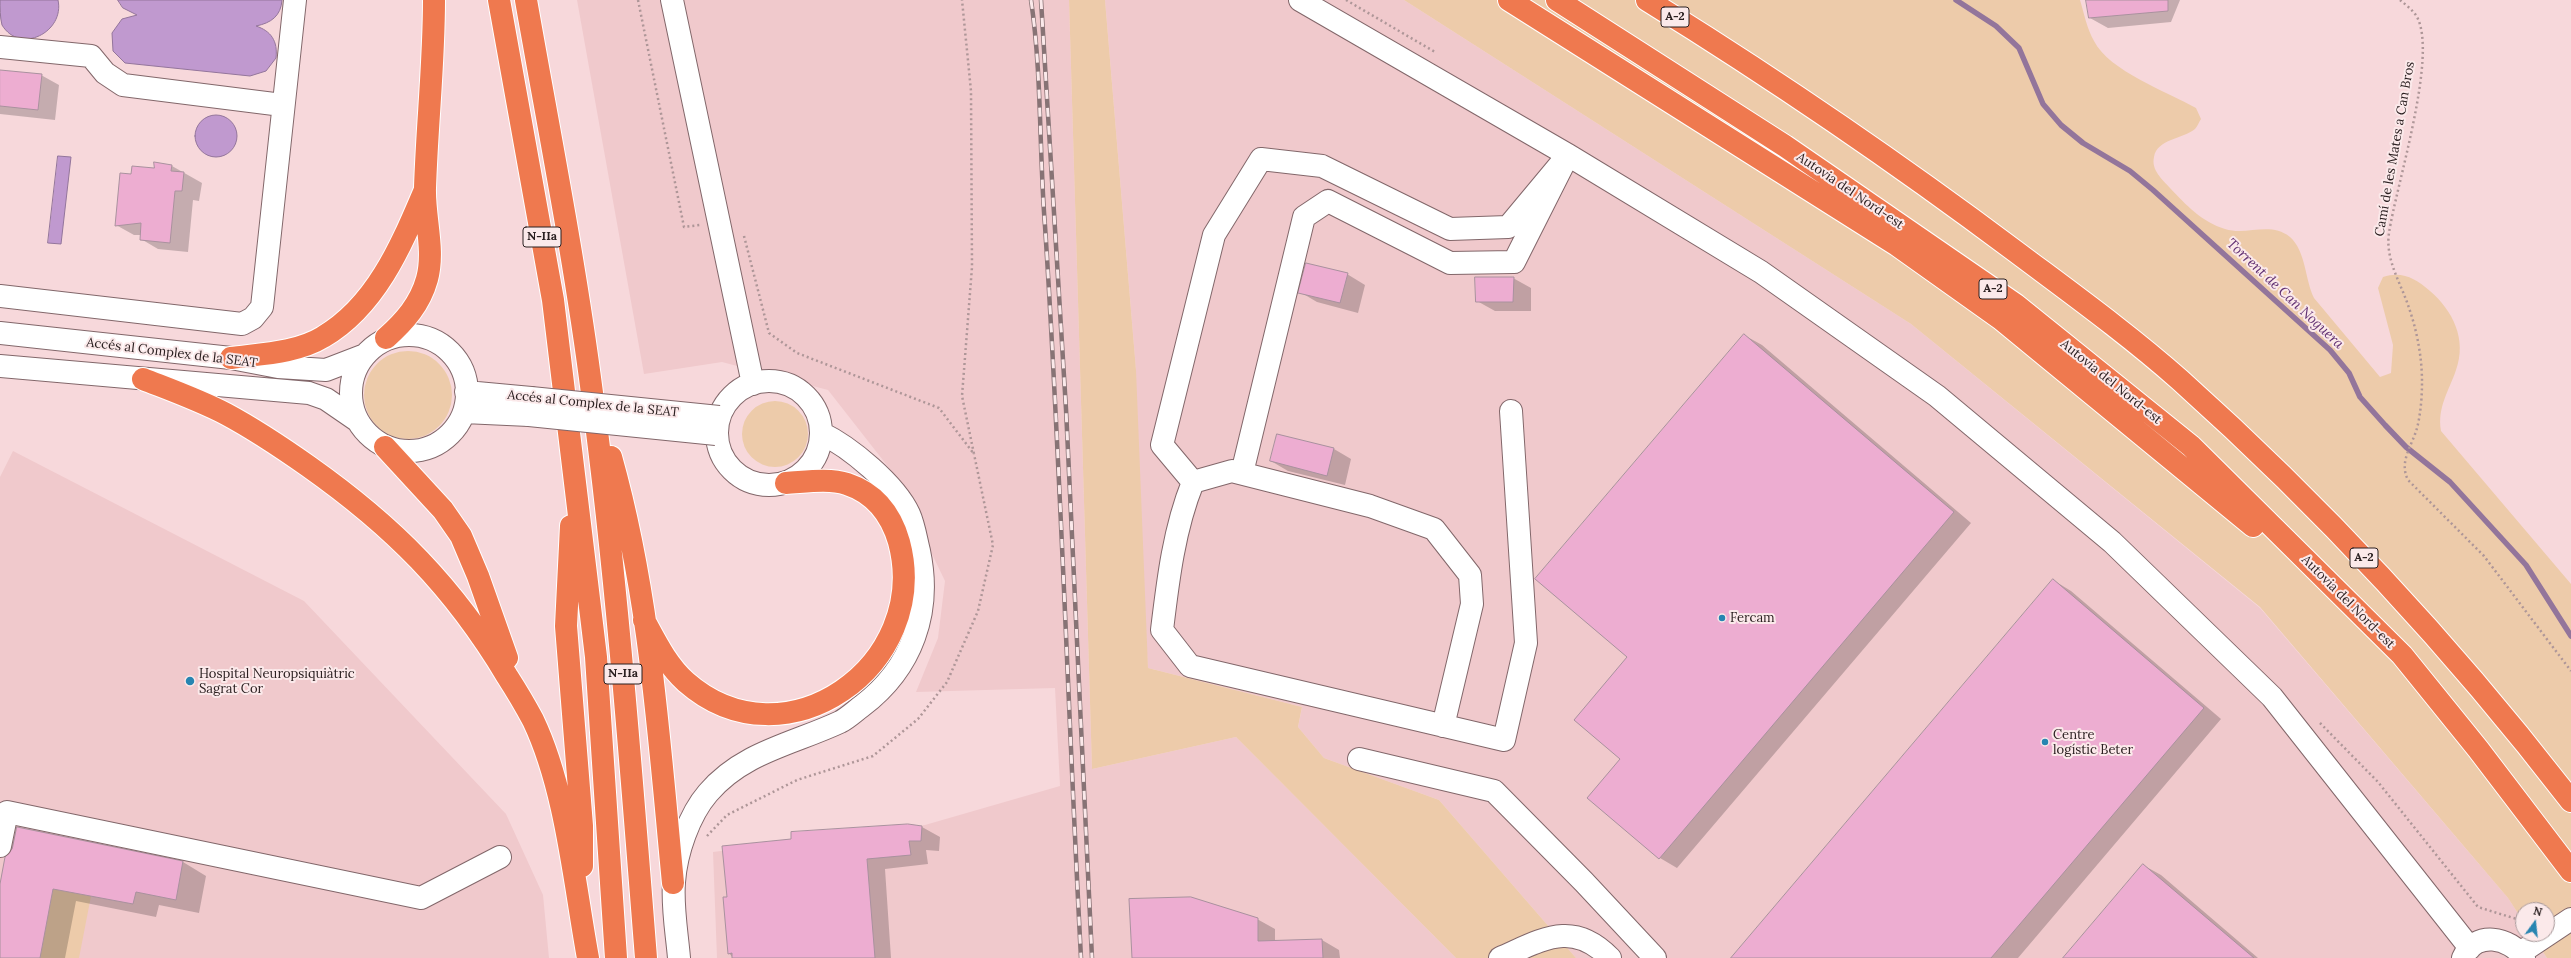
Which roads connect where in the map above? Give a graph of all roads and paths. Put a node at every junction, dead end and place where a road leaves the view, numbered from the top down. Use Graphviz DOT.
graph roads {
  1 [pos="295,0"];
  2 [pos="434,0"];
  3 [pos="499,0"];
  4 [pos="526,0"];
  5 [pos="638,0"];
  6 [pos="672,0"];
  7 [pos="962,0"];
  8 [pos="1300,0"];
  9 [pos="1509,0"];
  10 [pos="1556,0"];
  11 [pos="1647,0"];
  12 [pos="2400,0"];
  13 [pos="0,47"];
  14 [pos="282,105"];
  15 [pos="1568,155"];
  16 [pos="424,190"];
  17 [pos="718,222"];
  18 [pos="744,233"];
  19 [pos="0,296"];
  20 [pos="0,333"];
  21 [pos="386,338"];
  22 [pos="365,355"];
  23 [pos="231,358"];
  24 [pos="0,366"];
  25 [pos="143,380"];
  26 [pos="753,384"];
  27 [pos="592,391"];
  28 [pos="465,402"];
  29 [pos="1511,411"];
  30 [pos="358,421"];
  31 [pos="718,426"];
  32 [pos="821,433"];
  33 [pos="385,447"];
  34 [pos="1242,473"];
  35 [pos="574,476"];
  36 [pos="1193,482"];
  37 [pos="786,483"];
  38 [pos="644,620"];
  39 [pos="2383,637"];
  40 [pos="2571,671"];
  41 [pos="523,702"];
  42 [pos="1443,726"];
  43 [pos="1359,758"];
  44 [pos="2571,801"];
  45 [pos="0,846"];
  46 [pos="500,857"];
  47 [pos="2571,871"];
  48 [pos="674,883"];
  49 [pos="2571,919"];
  50 [pos="581,921"];
  51 [pos="2467,953"];
  52 [pos="2522,955"];
  53 [pos="588,958"];
  54 [pos="616,958"];
  55 [pos="646,958"];
  56 [pos="679,958"];
  57 [pos="1500,958"];
  58 [pos="1610,958"];
  59 [pos="1654,958"];
  1 -- 14 [label="street"];
  2 -- 16 [label="highway"];
  3 -- 35 [label="highway, N-IIa"];
  4 -- 27 [label="highway, N-IIa"];
  5 -- 17 [label="path"];
  6 -- 17 [label="street"];
  7 -- 18 [label="path"];
  8 -- 15 [label="street"];
  9 -- 39 [label="highway"];
  10 -- 39 [label="highway, Autovia del Nord-est / A-2"];
  11 -- 44 [label="highway, A-2"];
  12 -- 40 [label="path, Camí de les Mates a Can Bros"];
  13 -- 14 [label="street"];
  14 -- 19 [label="street"];
  15 -- 34 [label="street"];
  15 -- 36 [label="street"];
  15 -- 51 [label="street"];
  16 -- 21 [label="highway"];
  16 -- 23 [label="highway"];
  17 -- 26 [label="street"];
  20 -- 23 [label="street, Accés al Complex de la SEAT"];
  21 -- 22 [label="street, Accés al Complex de la SEAT"];
  21 -- 28 [label="street, Accés al Complex de la SEAT"];
  22 -- 23 [label="street, Accés al Complex de la SEAT"];
  22 -- 30 [label="street, Accés al Complex de la SEAT"];
  24 -- 25 [label="street, Accés al Complex de la SEAT"];
  25 -- 30 [label="street, Accés al Complex de la SEAT"];
  25 -- 41 [label="highway"];
  26 -- 31 [label="street"];
  26 -- 32 [label="street"];
  27 -- 38 [label="highway"];
  27 -- 55 [label="highway, N-IIa"];
  28 -- 31 [label="street, Accés al Complex de la SEAT, bridge"];
  28 -- 33 [label="street, Accés al Complex de la SEAT"];
  29 -- 42 [label="street"];
  30 -- 33 [label="street, Accés al Complex de la SEAT"];
  31 -- 37 [label="street"];
  32 -- 37 [label="street"];
  32 -- 48 [label="street"];
  33 -- 41 [label="highway"];
  34 -- 36 [label="street"];
  34 -- 42 [label="street"];
  35 -- 50 [label="highway"];
  35 -- 54 [label="highway, N-IIa"];
  36 -- 42 [label="street"];
  37 -- 38 [label="highway"];
  38 -- 48 [label="highway"];
  39 -- 47 [label="highway, Autovia del Nord-est / A-2"];
  41 -- 50 [label="highway"];
  43 -- 59 [label="street"];
  45 -- 46 [label="street"];
  48 -- 56 [label="street"];
  49 -- 52 [label="street"];
  50 -- 53 [label="highway"];
  51 -- 52 [label="street"];
  57 -- 58 [label="street"];
}
